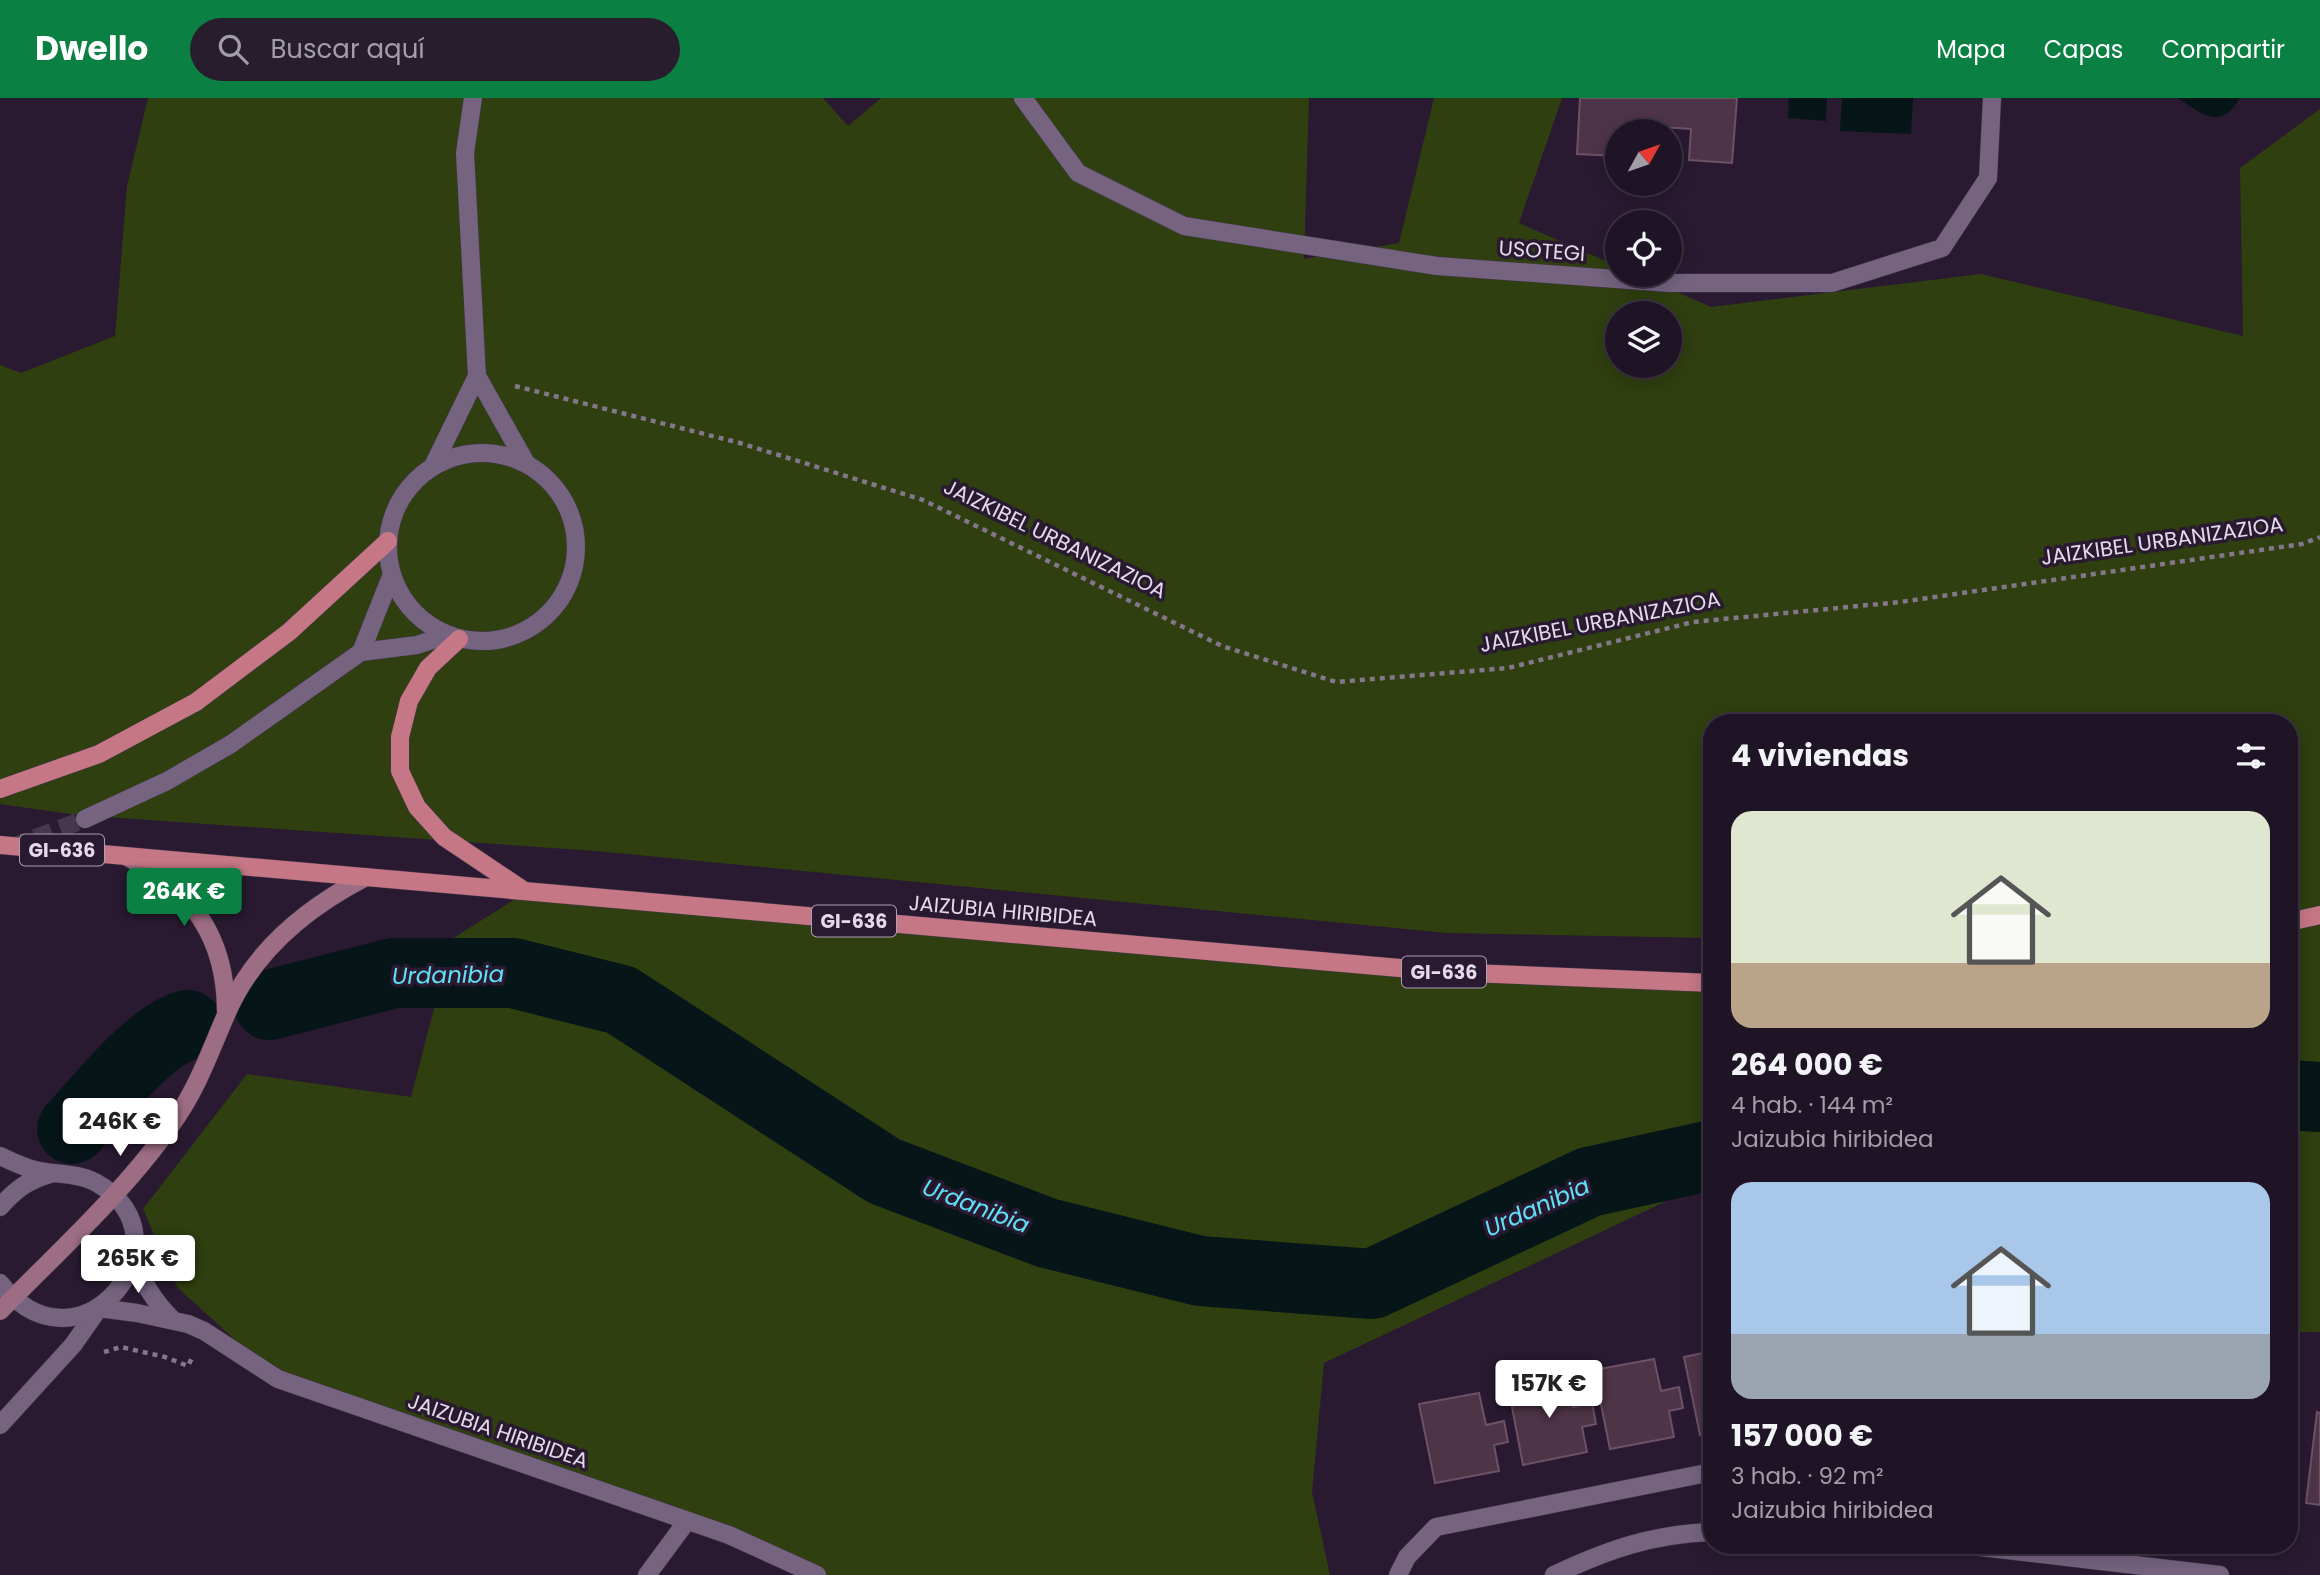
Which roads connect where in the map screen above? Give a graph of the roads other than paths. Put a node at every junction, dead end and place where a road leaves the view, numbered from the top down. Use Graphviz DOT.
graph roads {
  1 [pos="473,98"];
  2 [pos="1023,98"];
  3 [pos="1992,98"];
  4 [pos="477,376"];
  5 [pos="526,463"];
  6 [pos="433,467"];
  7 [pos="388,541"];
  8 [pos="392,574"];
  9 [pos="453,637"];
  10 [pos="361,652"];
  11 [pos="0,789"];
  12 [pos="85,819"];
  13 [pos="0,845"];
  14 [pos="124,855"];
  15 [pos="366,877"];
  16 [pos="526,892"];
  17 [pos="2320,915"];
  18 [pos="2298,920"];
  19 [pos="1703,983"];
  20 [pos="226,1014"];
  21 [pos="0,1156"];
  22 [pos="53,1173"];
  23 [pos="113,1194"];
  24 [pos="0,1207"];
  25 [pos="134,1254"];
  26 [pos="0,1283"];
  27 [pos="6,1305"];
  28 [pos="99,1308"];
  29 [pos="172,1319"];
  30 [pos="0,1425"];
  31 [pos="1703,1474"];
  32 [pos="687,1521"];
  33 [pos="1703,1532"];
  34 [pos="2040,1554"];
  35 [pos="647,1575"];
  36 [pos="817,1575"];
  37 [pos="1398,1575"];
  38 [pos="1554,1575"];
  39 [pos="2221,1575"];
  1 -- 4 [label="street"];
  2 -- 3 [label="street, USOTEGI"];
  4 -- 5 [label="street"];
  4 -- 6 [label="street"];
  5 -- 6 [label="street"];
  5 -- 9 [label="street"];
  6 -- 7 [label="street"];
  7 -- 8 [label="street"];
  7 -- 11 [label="main road"];
  8 -- 9 [label="street"];
  8 -- 10 [label="street"];
  9 -- 10 [label="street"];
  9 -- 16 [label="main road"];
  10 -- 12 [label="street"];
  13 -- 14 [label="main road, GI-636"];
  14 -- 15 [label="main road, GI-636"];
  14 -- 20 [label="main road"];
  15 -- 16 [label="main road, JAIZUBIA HIRIBIDEA / GI-636"];
  15 -- 20 [label="main road"];
  16 -- 19 [label="main road, JAIZUBIA HIRIBIDEA / GI-636"];
  17 -- 18 [label="main road"];
  20 -- 23 [label="main road"];
  21 -- 22 [label="street"];
  22 -- 23 [label="street"];
  22 -- 24 [label="street"];
  23 -- 25 [label="street, JAIZUBIA HIRIBIDEA"];
  23 -- 27 [label="main road"];
  25 -- 28 [label="street"];
  25 -- 29 [label="street, JAIZUBIA HIRIBIDEA"];
  26 -- 27 [label="street"];
  27 -- 28 [label="street"];
  28 -- 29 [label="street, JAIZUBIA HIRIBIDEA"];
  28 -- 30 [label="street"];
  29 -- 32 [label="street, JAIZUBIA HIRIBIDEA"];
  31 -- 37 [label="street"];
  32 -- 35 [label="street"];
  32 -- 36 [label="street, JAIZUBIA HIRIBIDEA"];
  33 -- 38 [label="street"];
  34 -- 39 [label="street"];
}
